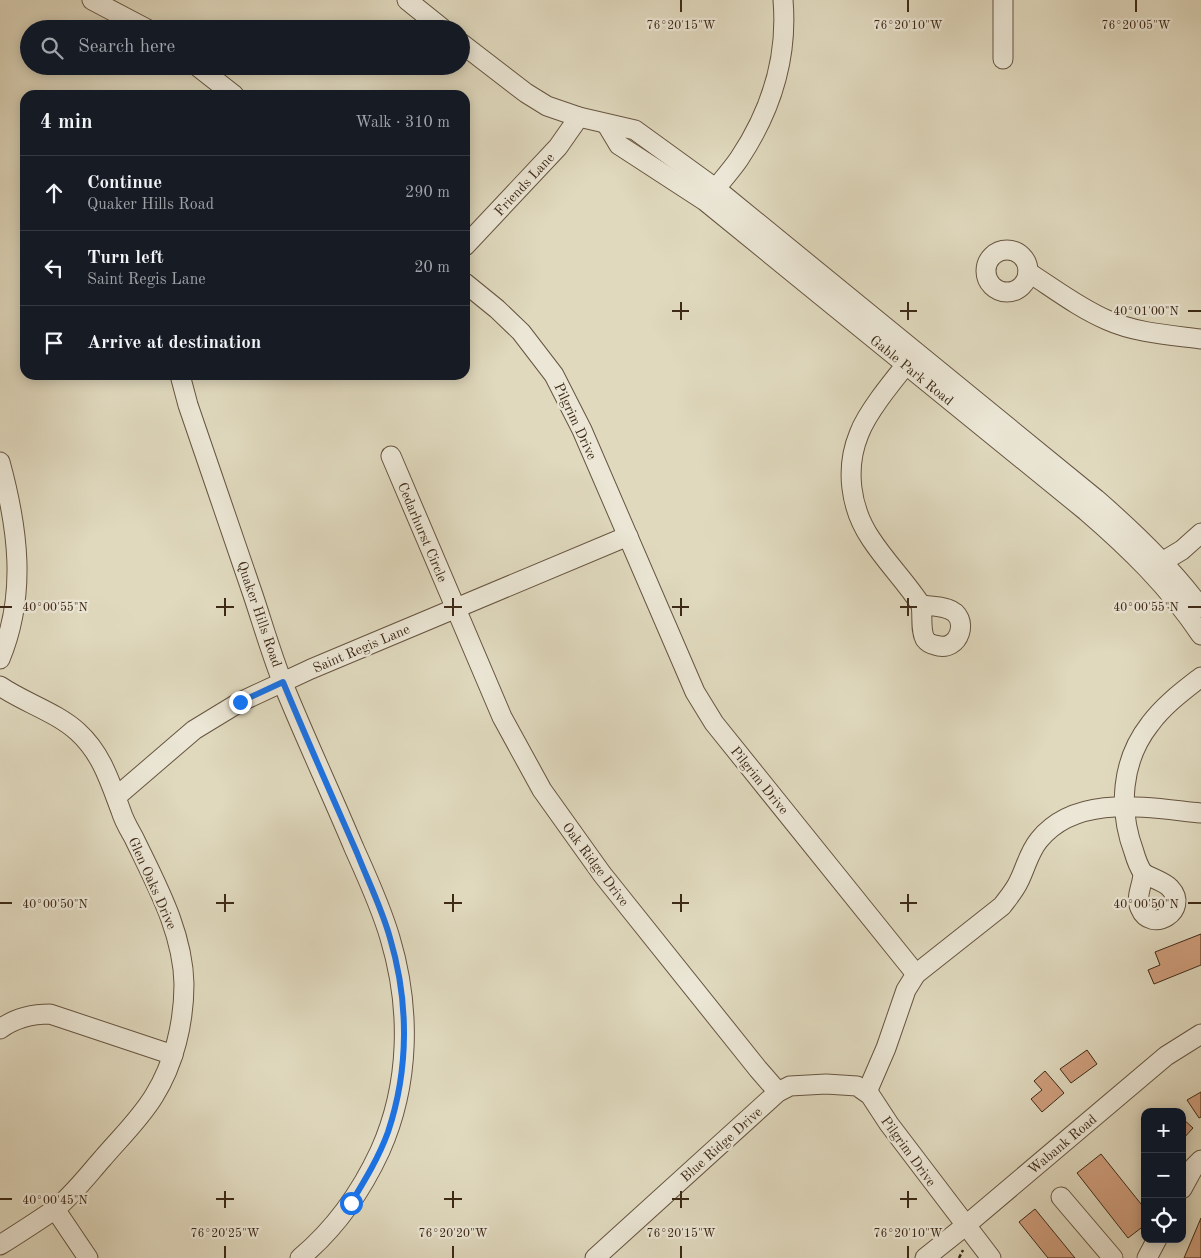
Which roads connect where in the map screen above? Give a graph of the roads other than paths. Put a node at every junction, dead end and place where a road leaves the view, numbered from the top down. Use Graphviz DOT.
graph roads {
  1 [pos="92,0"];
  2 [pos="407,0"];
  3 [pos="783,0"];
  4 [pos="1003,0"];
  5 [pos="130,20"];
  6 [pos="432,20"];
  7 [pos="470,50"];
  8 [pos="1004,59"];
  9 [pos="208,75"];
  10 [pos="225,90"];
  11 [pos="579,117"];
  12 [pos="710,194"];
  13 [pos="470,241"];
  14 [pos="1028,272"];
  15 [pos="470,287"];
  16 [pos="1201,339"];
  17 [pos="910,359"];
  18 [pos="181,380"];
  19 [pos="391,456"];
  20 [pos="0,462"];
  21 [pos="1201,532"];
  22 [pos="628,536"];
  23 [pos="1157,567"];
  24 [pos="922,605"];
  25 [pos="456,608"];
  26 [pos="1201,608"];
  27 [pos="1201,635"];
  28 [pos="0,659"];
  29 [pos="1201,677"];
  30 [pos="283,682"];
  31 [pos="0,686"];
  32 [pos="116,797"];
  33 [pos="1123,806"];
  34 [pos="1201,812"];
  35 [pos="1143,873"];
  36 [pos="916,974"];
  37 [pos="0,1029"];
  38 [pos="1201,1034"];
  39 [pos="173,1055"];
  40 [pos="778,1092"];
  41 [pos="867,1092"];
  42 [pos="1201,1160"];
  43 [pos="1186,1182"];
  44 [pos="1061,1197"];
  45 [pos="55,1209"];
  46 [pos="965,1226"];
  47 [pos="1155,1243"];
  48 [pos="0,1245"];
  49 [pos="88,1258"];
  50 [pos="300,1258"];
  51 [pos="595,1258"];
  52 [pos="925,1258"];
  53 [pos="991,1258"];
  54 [pos="1113,1258"];
  55 [pos="1147,1258"];
  1 -- 5 [label="street"];
  2 -- 6 [label="street"];
  3 -- 12 [label="street"];
  4 -- 8 [label="street"];
  7 -- 11 [label="street, Gable Park Road"];
  9 -- 10 [label="street"];
  11 -- 12 [label="street, Gable Park Road"];
  11 -- 13 [label="street, Friends Lane"];
  12 -- 17 [label="street, Gable Park Road"];
  14 -- 16 [label="street"];
  15 -- 22 [label="street, Pilgrim Drive"];
  17 -- 23 [label="street, Gable Park Road"];
  17 -- 24 [label="street"];
  18 -- 30 [label="street, Quaker Hills Road"];
  19 -- 25 [label="street, Cedarhurst Circle"];
  20 -- 28 [label="street"];
  21 -- 23 [label="street"];
  22 -- 25 [label="street, Saint Regis Lane"];
  22 -- 36 [label="street, Pilgrim Drive"];
  23 -- 26 [label="street, Gable Park Road"];
  23 -- 27 [label="street, Gable Park Road"];
  25 -- 30 [label="street, Saint Regis Lane"];
  25 -- 40 [label="street, Oak Ridge Drive"];
  29 -- 33 [label="street"];
  30 -- 32 [label="street, Saint Regis Lane"];
  30 -- 50 [label="street, Quaker Hills Road"];
  31 -- 32 [label="street, Glen Oaks Drive"];
  32 -- 39 [label="street, Glen Oaks Drive"];
  33 -- 34 [label="street"];
  33 -- 35 [label="street"];
  33 -- 36 [label="street"];
  36 -- 41 [label="street"];
  37 -- 39 [label="street"];
  38 -- 46 [label="street, Wabank Road"];
  39 -- 45 [label="street, Glen Oaks Drive"];
  40 -- 41 [label="street, Blue Ridge Drive"];
  40 -- 51 [label="street, Blue Ridge Drive"];
  41 -- 46 [label="street, Pilgrim Drive"];
  42 -- 43 [label="street"];
  44 -- 54 [label="street"];
  45 -- 48 [label="street, Glen Oaks Drive"];
  45 -- 49 [label="street"];
  46 -- 52 [label="street, Wabank Road"];
  46 -- 53 [label="street, Pilgrim Drive"];
  47 -- 55 [label="street"];
}
